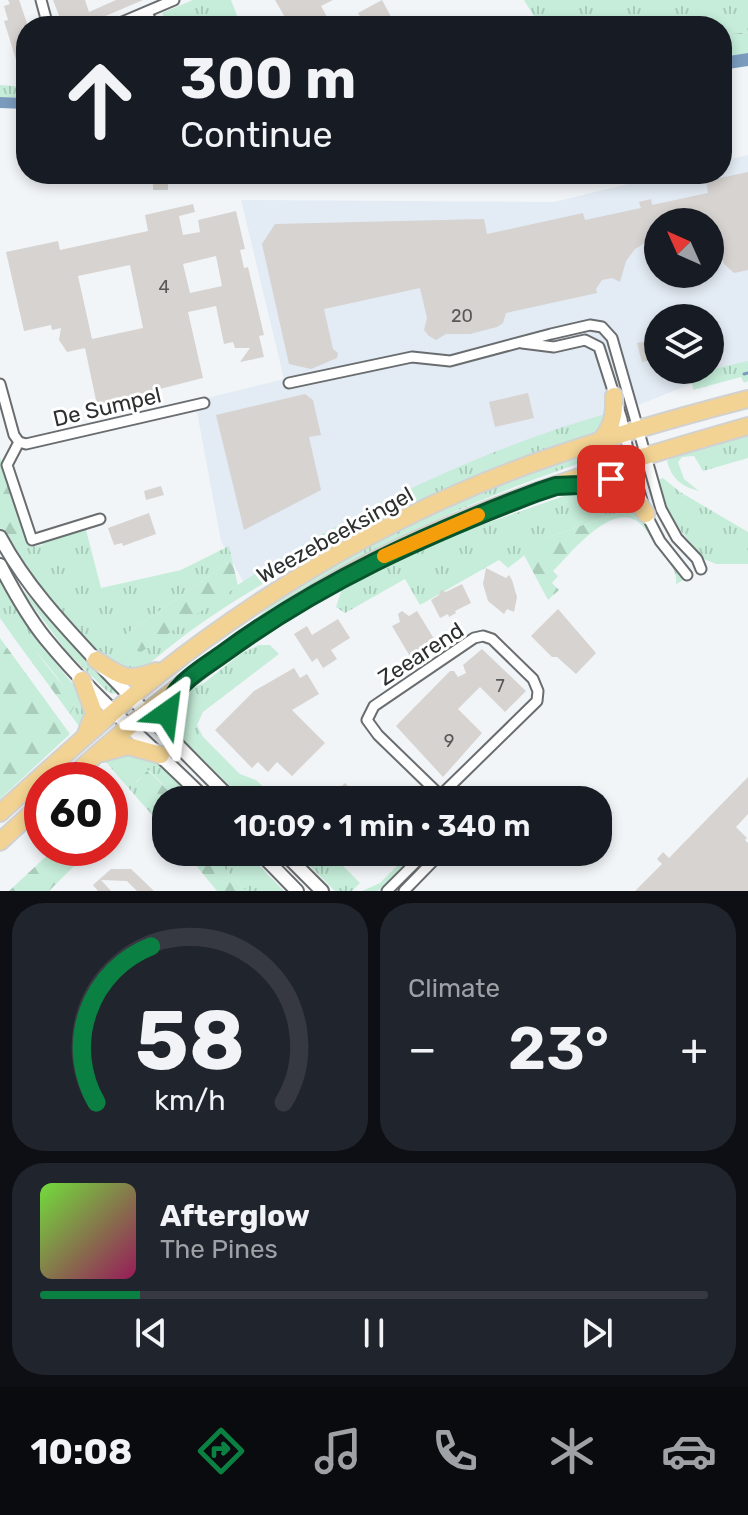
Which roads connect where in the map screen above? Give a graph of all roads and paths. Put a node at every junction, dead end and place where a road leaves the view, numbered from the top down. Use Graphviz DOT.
graph roads {
  1 [pos="174,0"];
  2 [pos="147,12"];
  3 [pos="137,16"];
  4 [pos="149,16"];
  5 [pos="570,329"];
  6 [pos="519,342"];
  7 [pos="564,350"];
  8 [pos="289,383"];
  9 [pos="0,384"];
  10 [pos="614,396"];
  11 [pos="748,399"];
  12 [pos="204,403"];
  13 [pos="748,426"];
  14 [pos="631,431"];
  15 [pos="19,442"];
  16 [pos="598,442"];
  17 [pos="638,457"];
  18 [pos="556,486"];
  19 [pos="646,514"];
  20 [pos="100,519"];
  21 [pos="0,537"];
  22 [pos="0,565"];
  23 [pos="701,569"];
  24 [pos="687,575"];
  25 [pos="96,660"];
  26 [pos="172,664"];
  27 [pos="82,680"];
  28 [pos="182,683"];
  29 [pos="131,697"];
  30 [pos="115,711"];
  31 [pos="145,713"];
  32 [pos="130,725"];
  33 [pos="84,738"];
  34 [pos="174,742"];
  35 [pos="161,755"];
  36 [pos="93,757"];
  37 [pos="88,762"];
  38 [pos="192,786"];
  39 [pos="218,786"];
  40 [pos="443,798"];
  41 [pos="0,813"];
  42 [pos="24,820"];
  43 [pos="0,842"];
  44 [pos="273,866"];
  45 [pos="297,866"];
  46 [pos="412,866"];
  47 [pos="428,866"];
  48 [pos="297,891"];
  49 [pos="322,891"];
  50 [pos="387,891"];
  51 [pos="404,891"];
  1 -- 2 [label="street"];
  2 -- 3 [label="street"];
  2 -- 4 [label="street"];
  5 -- 6 [label="street"];
  5 -- 7 [label="street"];
  5 -- 14 [label="street"];
  6 -- 7 [label="street"];
  6 -- 8 [label="street"];
  7 -- 10 [label="street"];
  9 -- 15 [label="street"];
  10 -- 14 [label="street"];
  10 -- 16 [label="main road"];
  11 -- 14 [label="main road, Weezebeeksingel"];
  12 -- 15 [label="street, De Sumpel"];
  13 -- 17 [label="main road, Weezebeeksingel"];
  14 -- 16 [label="main road, Weezebeeksingel"];
  14 -- 17 [label="street"];
  14 -- 17 [label="street"];
  15 -- 20 [label="street"];
  16 -- 26 [label="main road, Weezebeeksingel"];
  17 -- 18 [label="main road, Weezebeeksingel"];
  17 -- 19 [label="street"];
  17 -- 23 [label="street"];
  18 -- 19 [label="main road"];
  18 -- 28 [label="main road, Weezebeeksingel"];
  19 -- 24 [label="street"];
  21 -- 25 [label="street"];
  22 -- 27 [label="street"];
  25 -- 26 [label="main road"];
  25 -- 29 [label="street"];
  26 -- 29 [label="main road, Weezebeeksingel"];
  27 -- 30 [label="street"];
  27 -- 33 [label="main road"];
  28 -- 31 [label="main road, Weezebeeksingel"];
  28 -- 34 [label="main road"];
  29 -- 30 [label="main road, Weezebeeksingel"];
  29 -- 31 [label="street"];
  30 -- 32 [label="street"];
  30 -- 33 [label="main road, Weezebeeksingel"];
  31 -- 32 [label="main road, Weezebeeksingel"];
  31 -- 34 [label="street"];
  32 -- 35 [label="street"];
  32 -- 36 [label="main road, Weezebeeksingel"];
  33 -- 41 [label="main road, Weezebeeksingel"];
  34 -- 39 [label="street"];
  35 -- 36 [label="main road"];
  35 -- 38 [label="street"];
  36 -- 37 [label="main road, Weezebeeksingel"];
  40 -- 40 [label="street, Zeearend"];
  42 -- 43 [label="main road"];
  44 -- 48 [label="street"];
  45 -- 49 [label="street"];
  46 -- 50 [label="street"];
  47 -- 51 [label="street"];
}
